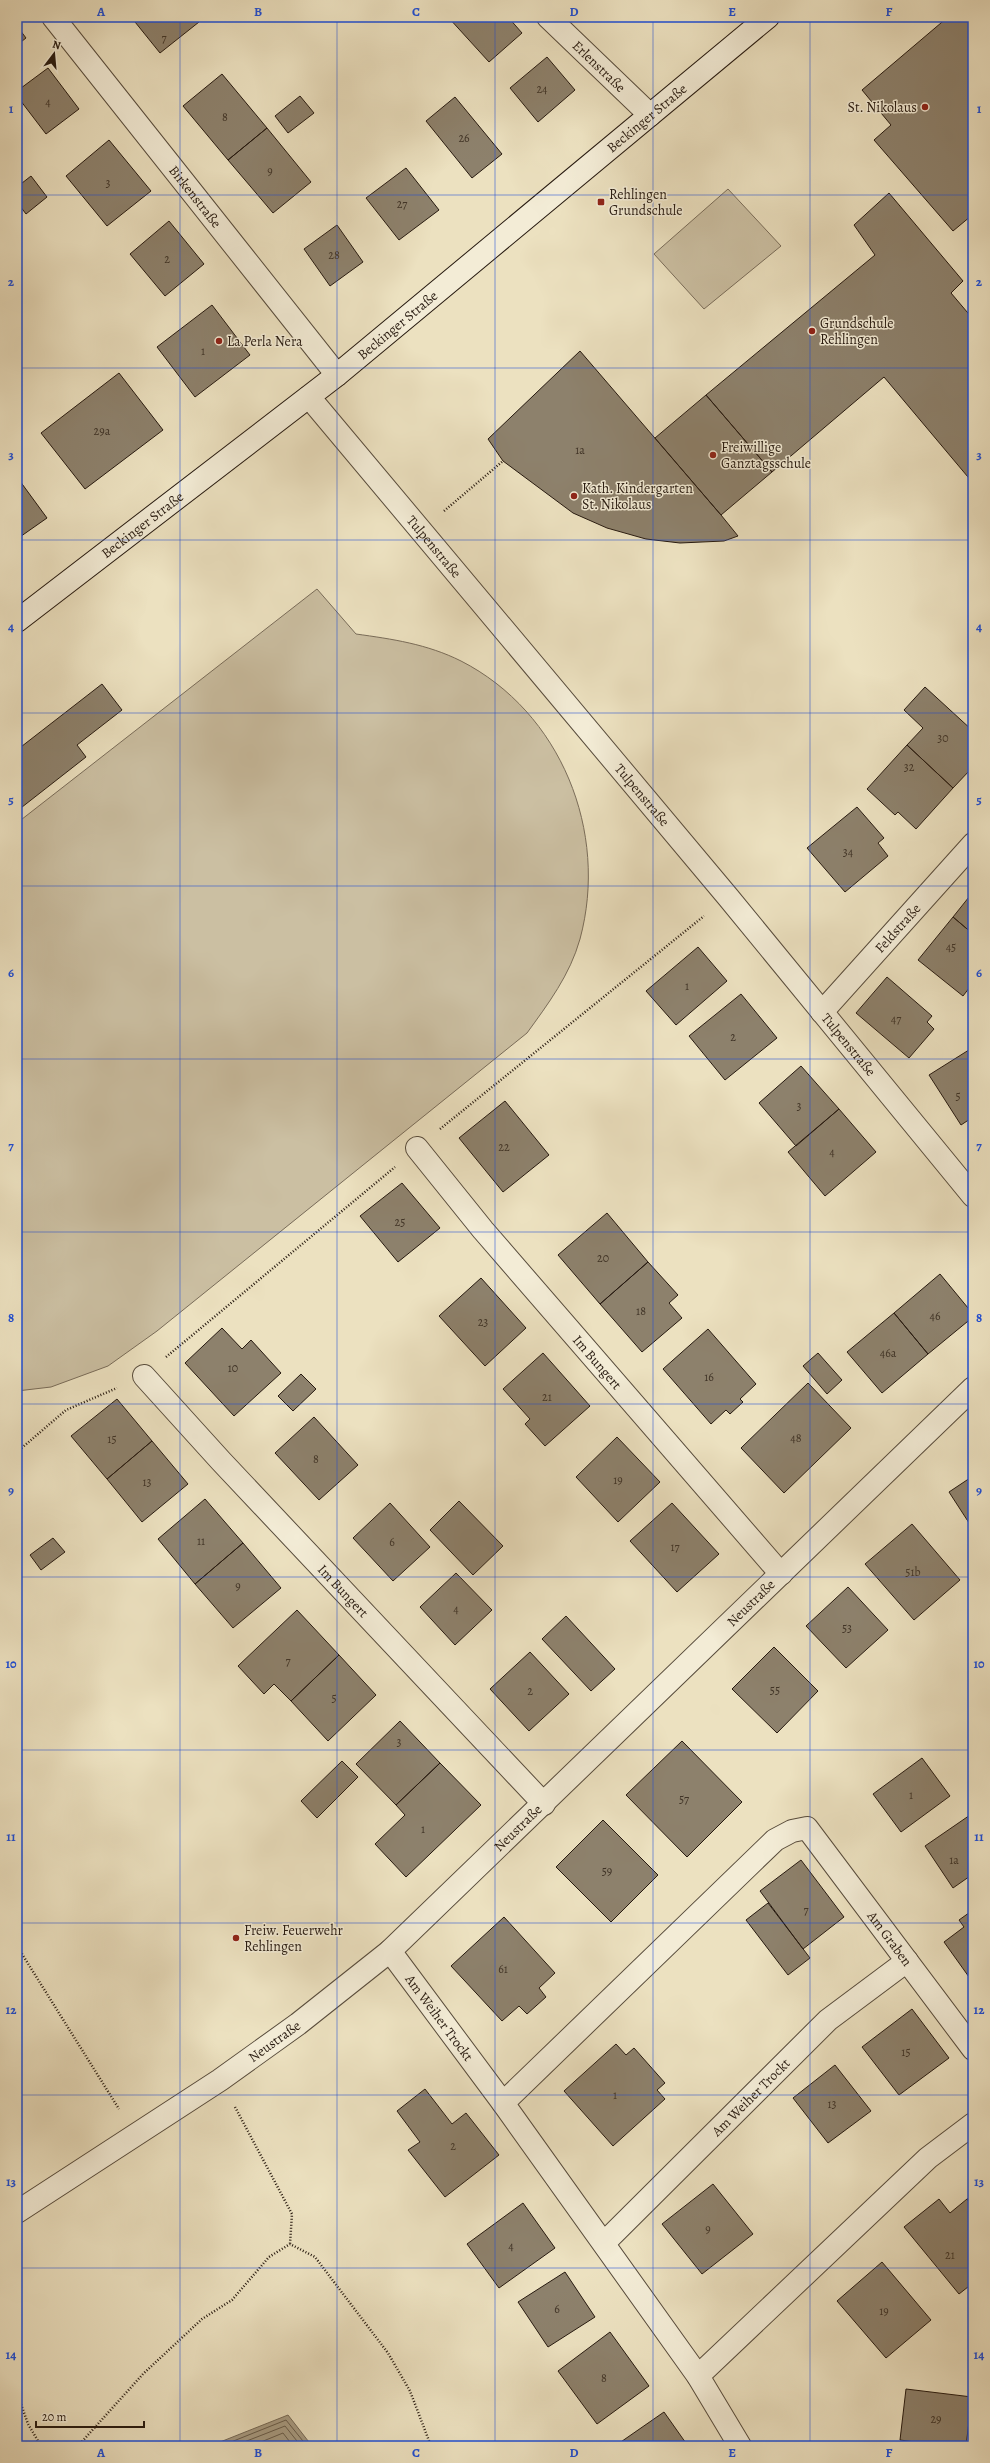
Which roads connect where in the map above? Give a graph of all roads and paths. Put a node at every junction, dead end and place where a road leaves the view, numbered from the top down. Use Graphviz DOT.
graph roads {
  1 [pos="53,17"];
  2 [pos="548,17"];
  3 [pos="768,17"];
  4 [pos="650,116"];
  5 [pos="337,375"];
  6 [pos="309,397"];
  7 [pos="503,461"];
  8 [pos="451,505"];
  9 [pos="17,621"];
  10 [pos="973,844"];
  11 [pos="728,898"];
  12 [pos="822,1012"];
  13 [pos="417,1148"];
  14 [pos="973,1196"];
  15 [pos="144,1376"];
  16 [pos="973,1388"];
  17 [pos="17,1452"];
  18 [pos="782,1574"];
  19 [pos="544,1804"];
  20 [pos="17,1946"];
  21 [pos="390,1951"];
  22 [pos="907,1961"];
  23 [pos="973,2049"];
  24 [pos="220,2080"];
  25 [pos="503,2103"];
  26 [pos="973,2124"];
  27 [pos="136,2136"];
  28 [pos="17,2212"];
  29 [pos="604,2243"];
  30 [pos="290,2244"];
  31 [pos="698,2376"];
  32 [pos="17,2393"];
  33 [pos="41,2446"];
  34 [pos="78,2446"];
  35 [pos="431,2446"];
  36 [pos="740,2446"];
  1 -- 5 [label="street, Birkenstraße"];
  2 -- 4 [label="street, Erlenstraße"];
  3 -- 4 [label="street, Beckinger Straße"];
  4 -- 5 [label="street, Beckinger Straße"];
  5 -- 6 [label="street, Beckinger Straße"];
  6 -- 9 [label="street, Beckinger Straße"];
  6 -- 11 [label="street, Tulpenstraße"];
  7 -- 8 [label="path"];
  10 -- 12 [label="street, Feldstraße"];
  11 -- 12 [label="street, Tulpenstraße"];
  11 -- 13 [label="path"];
  12 -- 14 [label="street, Tulpenstraße"];
  13 -- 15 [label="path"];
  13 -- 18 [label="street, Im Bungert"];
  15 -- 17 [label="path"];
  15 -- 19 [label="street, Im Bungert"];
  16 -- 18 [label="street, Neustraße"];
  18 -- 19 [label="street, Neustraße"];
  19 -- 21 [label="street, Neustraße"];
  20 -- 27 [label="path"];
  21 -- 24 [label="street, Neustraße"];
  21 -- 25 [label="street, Am Weiher Trockt"];
  22 -- 23 [label="street, Am Graben"];
  22 -- 25 [label="street, Am Graben"];
  22 -- 29 [label="street, Am Weiher Trockt"];
  24 -- 27 [label="street, Neustraße"];
  24 -- 30 [label="path"];
  25 -- 29 [label="street, Am Weiher Trockt"];
  26 -- 31 [label="street"];
  27 -- 28 [label="street, Neustraße"];
  29 -- 31 [label="street, Am Weiher Trockt"];
  30 -- 34 [label="path"];
  30 -- 35 [label="path"];
  31 -- 36 [label="street, Am Weiher Trockt"];
  32 -- 33 [label="path"];
}
